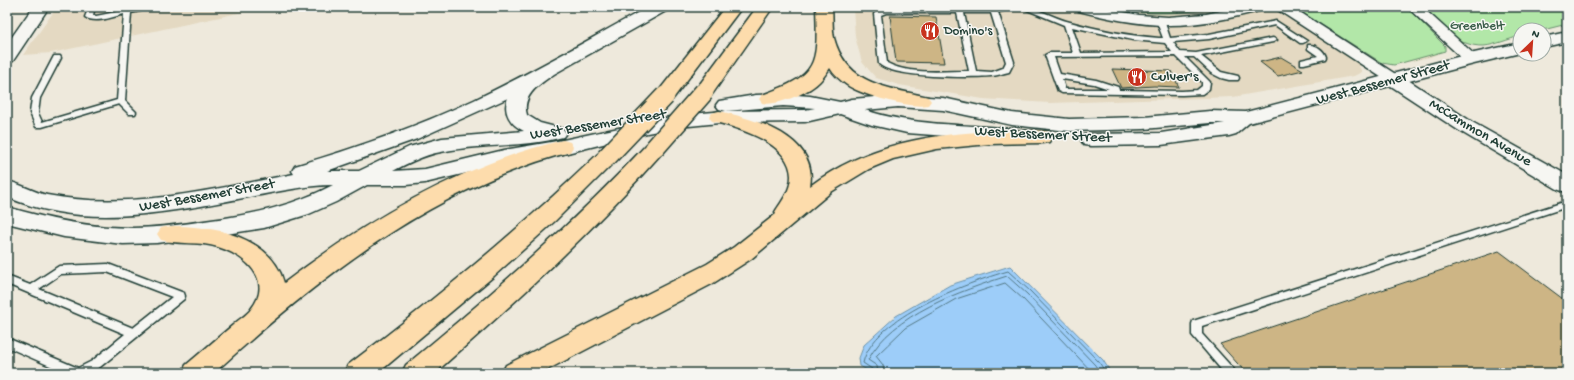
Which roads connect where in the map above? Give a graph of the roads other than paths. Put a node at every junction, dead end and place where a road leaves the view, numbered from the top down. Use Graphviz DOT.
graph roads {
  1 [pos="41,7"];
  2 [pos="92,7"];
  3 [pos="151,7"];
  4 [pos="660,7"];
  5 [pos="734,7"];
  6 [pos="765,7"];
  7 [pos="824,7"];
  8 [pos="1013,7"];
  9 [pos="1024,7"];
  10 [pos="1080,7"];
  11 [pos="1258,7"];
  12 [pos="1283,7"];
  13 [pos="1414,7"];
  14 [pos="960,11"];
  15 [pos="994,11"];
  16 [pos="128,12"];
  17 [pos="1160,20"];
  18 [pos="1067,24"];
  19 [pos="1567,36"];
  20 [pos="826,39"];
  21 [pos="1167,40"];
  22 [pos="1273,40"];
  23 [pos="1552,40"];
  24 [pos="1303,41"];
  25 [pos="1311,47"];
  26 [pos="1512,50"];
  27 [pos="9,52"];
  28 [pos="1178,54"];
  29 [pos="1078,55"];
  30 [pos="1196,55"];
  31 [pos="57,58"];
  32 [pos="1471,59"];
  33 [pos="1304,62"];
  34 [pos="553,67"];
  35 [pos="973,73"];
  36 [pos="1056,76"];
  37 [pos="1235,78"];
  38 [pos="1395,80"];
  39 [pos="1123,92"];
  40 [pos="769,99"];
  41 [pos="120,101"];
  42 [pos="921,101"];
  43 [pos="840,108"];
  44 [pos="132,112"];
  45 [pos="719,117"];
  46 [pos="1246,118"];
  47 [pos="1042,137"];
  48 [pos="563,140"];
  49 [pos="362,178"];
  50 [pos="1567,185"];
  51 [pos="7,188"];
  52 [pos="229,192"];
  53 [pos="1567,204"];
  54 [pos="7,215"];
  55 [pos="169,234"];
  56 [pos="767,234"];
  57 [pos="7,280"];
  58 [pos="31,290"];
  59 [pos="260,317"];
  60 [pos="134,333"];
  61 [pos="7,342"];
  62 [pos="78,373"];
  63 [pos="196,373"];
  64 [pos="358,373"];
  65 [pos="416,373"];
  66 [pos="516,373"];
  67 [pos="1231,373"];
  1 -- 27 [label="main road"];
  2 -- 16 [label="lane"];
  3 -- 16 [label="lane"];
  4 -- 34 [label="main road"];
  5 -- 64 [label="highway, bridge"];
  6 -- 65 [label="highway, bridge"];
  7 -- 20 [label="highway"];
  8 -- 15 [label="lane"];
  9 -- 18 [label="lane"];
  10 -- 17 [label="street"];
  11 -- 17 [label="street"];
  12 -- 38 [label="street"];
  13 -- 32 [label="street"];
  14 -- 15 [label="lane"];
  14 -- 35 [label="lane"];
  14 -- 35 [label="lane"];
  15 -- 35 [label="lane"];
  16 -- 41 [label="lane"];
  17 -- 21 [label="lane"];
  18 -- 21 [label="lane"];
  18 -- 29 [label="lane"];
  19 -- 23 [label="main road"];
  20 -- 40 [label="highway"];
  20 -- 42 [label="highway"];
  21 -- 24 [label="lane"];
  21 -- 28 [label="lane"];
  22 -- 30 [label="lane"];
  25 -- 33 [label="lane"];
  26 -- 32 [label="main road, West Bessemer Street"];
  28 -- 29 [label="lane"];
  28 -- 30 [label="lane"];
  28 -- 39 [label="lane"];
  29 -- 36 [label="lane"];
  30 -- 37 [label="lane"];
  31 -- 41 [label="lane"];
  32 -- 38 [label="main road, West Bessemer Street"];
  34 -- 48 [label="main road"];
  34 -- 52 [label="main road"];
  36 -- 39 [label="lane"];
  36 -- 39 [label="lane"];
  38 -- 46 [label="main road, West Bessemer Street"];
  38 -- 50 [label="main road, McCammon Avenue"];
  40 -- 43 [label="main road, West Bessemer Street"];
  40 -- 48 [label="main road, West Bessemer Street"];
  41 -- 44 [label="lane"];
  42 -- 43 [label="main road, West Bessemer Street"];
  42 -- 46 [label="main road, West Bessemer Street"];
  43 -- 45 [label="main road, West Bessemer Street"];
  43 -- 47 [label="main road, West Bessemer Street"];
  45 -- 48 [label="main road, West Bessemer Street"];
  45 -- 56 [label="highway"];
  46 -- 47 [label="main road, West Bessemer Street"];
  47 -- 56 [label="highway"];
  48 -- 49 [label="main road, West Bessemer Street"];
  48 -- 59 [label="highway"];
  49 -- 52 [label="main road, West Bessemer Street"];
  49 -- 55 [label="main road, West Bessemer Street"];
  51 -- 52 [label="main road, West Bessemer Street"];
  53 -- 67 [label="lane"];
  54 -- 55 [label="main road, West Bessemer Street"];
  55 -- 59 [label="highway"];
  56 -- 66 [label="highway"];
  57 -- 58 [label="lane"];
  58 -- 60 [label="lane"];
  58 -- 60 [label="lane"];
  59 -- 63 [label="highway"];
  60 -- 62 [label="lane"];
  61 -- 62 [label="lane"];
}
